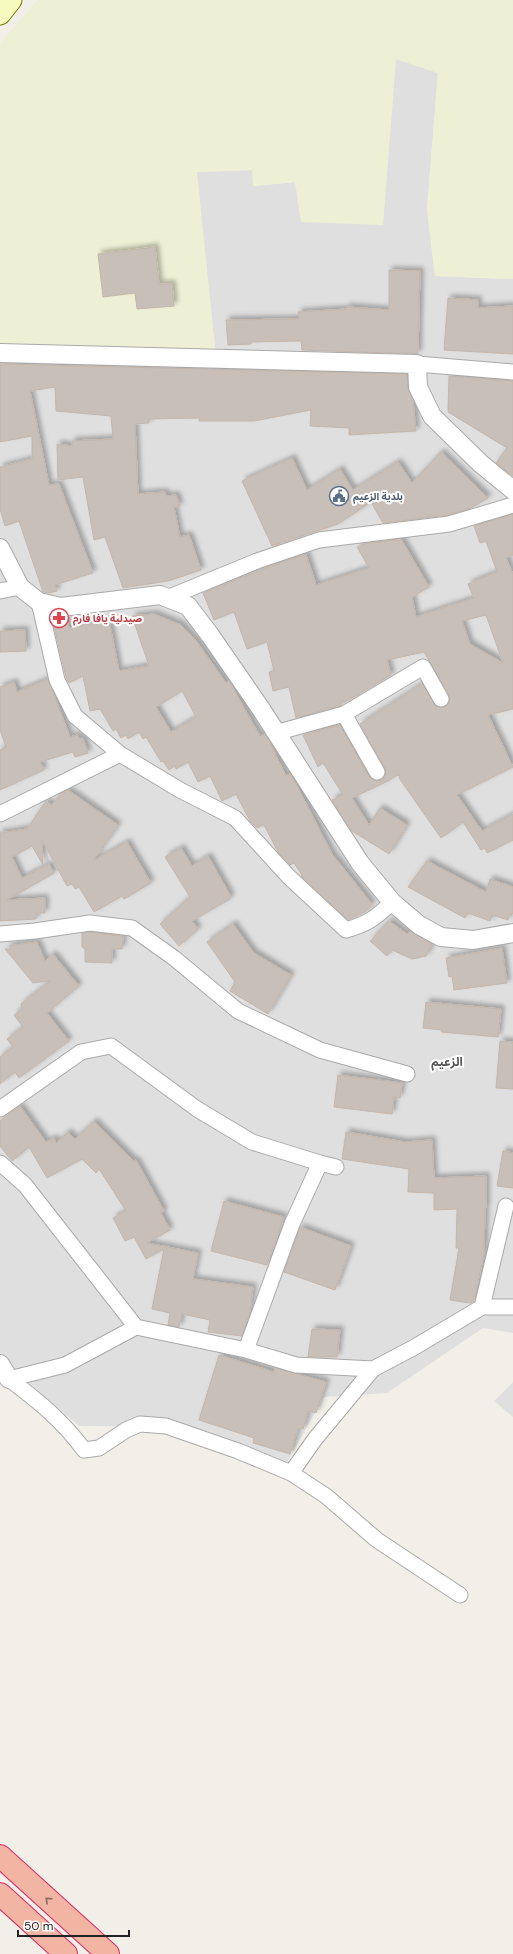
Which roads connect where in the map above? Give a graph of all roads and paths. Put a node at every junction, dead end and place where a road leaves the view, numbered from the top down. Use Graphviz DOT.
graph roads {
  1 [pos="11,0"];
  2 [pos="0,14"];
  3 [pos="0,352"];
  4 [pos="417,364"];
  5 [pos="513,372"];
  6 [pos="513,490"];
  7 [pos="513,505"];
  8 [pos="0,548"];
  9 [pos="20,587"];
  10 [pos="0,591"];
  11 [pos="167,598"];
  12 [pos="38,602"];
  13 [pos="440,699"];
  14 [pos="344,714"];
  15 [pos="275,733"];
  16 [pos="120,754"];
  17 [pos="377,772"];
  18 [pos="0,814"];
  19 [pos="392,902"];
  20 [pos="513,933"];
  21 [pos="0,934"];
  22 [pos="407,1074"];
  23 [pos="0,1109"];
  24 [pos="0,1163"];
  25 [pos="320,1164"];
  26 [pos="336,1167"];
  27 [pos="506,1206"];
  28 [pos="482,1307"];
  29 [pos="513,1307"];
  30 [pos="136,1327"];
  31 [pos="246,1350"];
  32 [pos="0,1364"];
  33 [pos="373,1369"];
  34 [pos="9,1379"];
  35 [pos="291,1473"];
  36 [pos="460,1594"];
  37 [pos="0,1856"];
  38 [pos="0,1894"];
  39 [pos="66,1954"];
  40 [pos="108,1954"];
  1 -- 2 [label="main road"];
  3 -- 4 [label="street"];
  4 -- 5 [label="street"];
  4 -- 6 [label="street"];
  7 -- 11 [label="street"];
  8 -- 9 [label="street"];
  9 -- 10 [label="street"];
  9 -- 12 [label="street"];
  11 -- 12 [label="street"];
  11 -- 15 [label="street"];
  12 -- 16 [label="street"];
  13 -- 14 [label="street"];
  14 -- 15 [label="street"];
  14 -- 17 [label="street"];
  15 -- 19 [label="street"];
  16 -- 18 [label="street"];
  16 -- 19 [label="street"];
  19 -- 20 [label="street"];
  21 -- 22 [label="street"];
  23 -- 25 [label="street"];
  24 -- 30 [label="street"];
  25 -- 26 [label="street"];
  25 -- 31 [label="street"];
  27 -- 28 [label="street"];
  28 -- 29 [label="street"];
  28 -- 33 [label="street"];
  30 -- 31 [label="street"];
  30 -- 34 [label="street"];
  31 -- 33 [label="street"];
  32 -- 34 [label="street"];
  33 -- 35 [label="street"];
  34 -- 35 [label="street"];
  35 -- 36 [label="street"];
  40 -- 37 [label="highway, one-way"];
  38 -- 39 [label="highway"];
}
